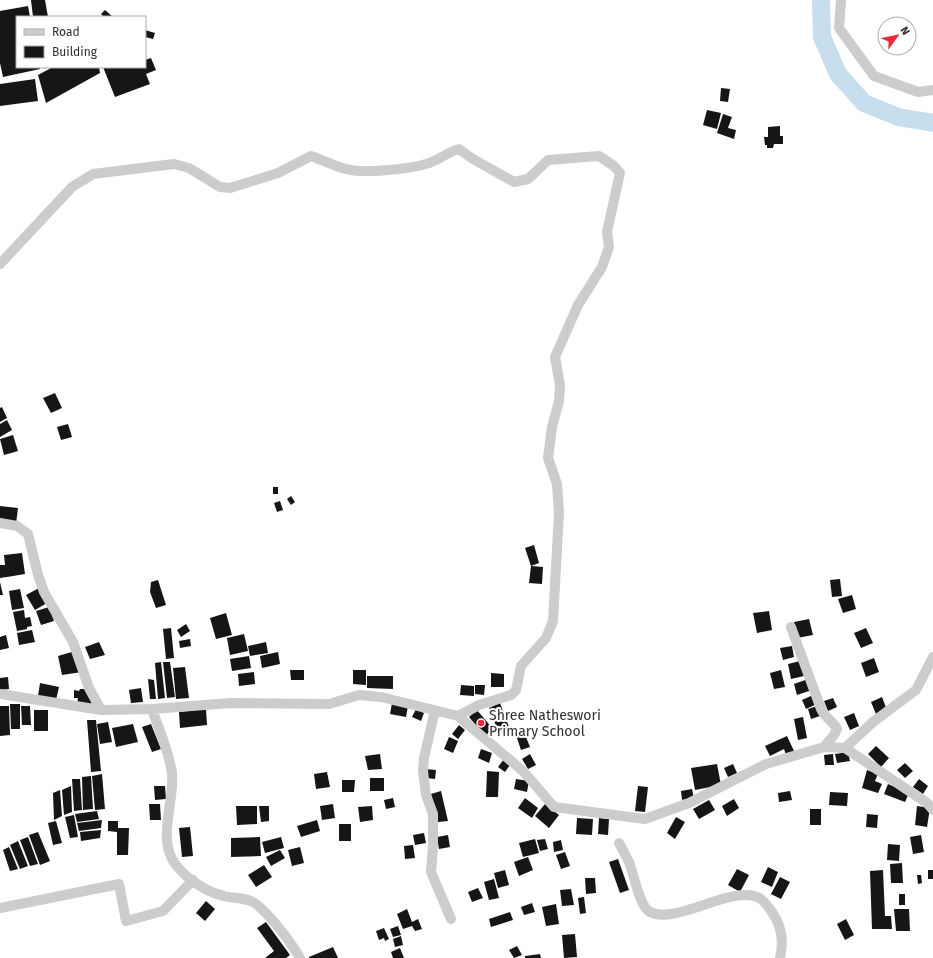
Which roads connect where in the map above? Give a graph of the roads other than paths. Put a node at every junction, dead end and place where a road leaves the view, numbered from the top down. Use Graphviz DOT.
graph roads {
  1 [pos="841,0"];
  2 [pos="933,90"];
  3 [pos="0,264"];
  4 [pos="0,523"];
  5 [pos="791,627"];
  6 [pos="933,657"];
  7 [pos="0,694"];
  8 [pos="152,709"];
  9 [pos="101,710"];
  10 [pos="435,710"];
  11 [pos="458,716"];
  12 [pos="824,747"];
  13 [pos="845,748"];
  14 [pos="933,810"];
  15 [pos="620,843"];
  16 [pos="193,880"];
  17 [pos="0,908"];
  18 [pos="451,919"];
  19 [pos="300,958"];
  20 [pos="780,958"];
  1 -- 2 [label="street"];
  3 -- 11 [label="street"];
  4 -- 9 [label="street"];
  5 -- 12 [label="street"];
  6 -- 13 [label="street"];
  7 -- 9 [label="street"];
  8 -- 9 [label="street"];
  8 -- 10 [label="street"];
  8 -- 16 [label="street"];
  10 -- 11 [label="street"];
  10 -- 18 [label="street"];
  11 -- 12 [label="street"];
  12 -- 13 [label="street"];
  13 -- 14 [label="street"];
  15 -- 20 [label="street"];
  16 -- 17 [label="street"];
  16 -- 19 [label="street"];
}
